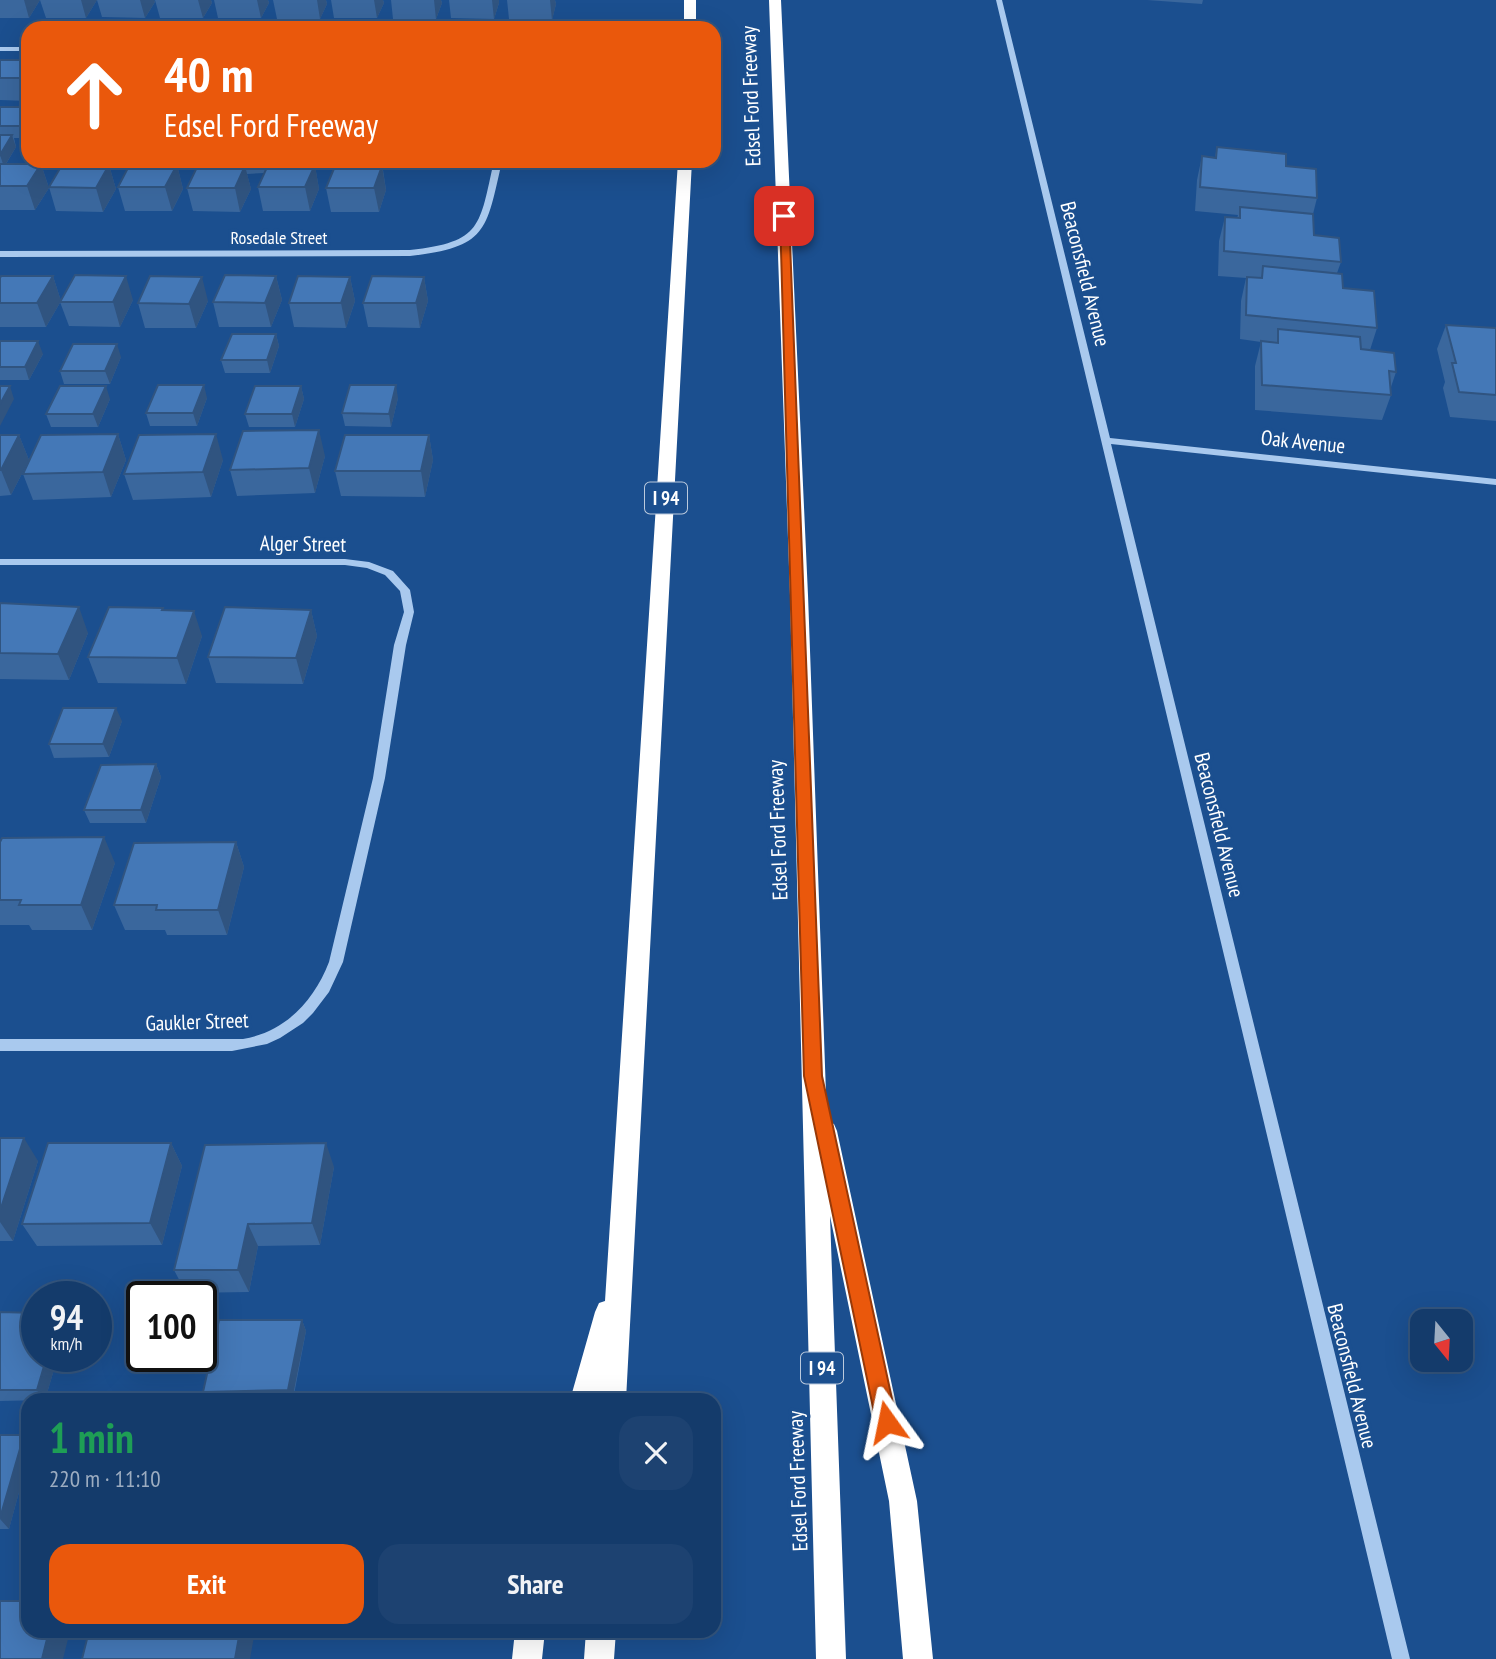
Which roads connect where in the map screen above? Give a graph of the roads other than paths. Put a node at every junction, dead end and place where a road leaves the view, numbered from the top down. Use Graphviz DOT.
graph roads {
  1 [pos="690,0"];
  2 [pos="775,0"];
  3 [pos="999,0"];
  4 [pos="690,21"];
  5 [pos="0,49"];
  6 [pos="21,49"];
  7 [pos="496,168"];
  8 [pos="685,168"];
  9 [pos="0,254"];
  10 [pos="1105,440"];
  11 [pos="1496,482"];
  12 [pos="0,562"];
  13 [pos="379,778"];
  14 [pos="0,1045"];
  15 [pos="813,1076"];
  16 [pos="618,1276"];
  17 [pos="586,1393"];
  18 [pos="612,1393"];
  19 [pos="529,1638"];
  20 [pos="600,1638"];
  21 [pos="527,1659"];
  22 [pos="599,1659"];
  23 [pos="831,1659"];
  24 [pos="918,1659"];
  25 [pos="1401,1659"];
  1 -- 4 [label="highway"];
  2 -- 15 [label="highway, Edsel Ford Freeway / I 94"];
  3 -- 10 [label="street, Beaconsfield Avenue"];
  5 -- 6 [label="street"];
  7 -- 9 [label="street, Rosedale Street"];
  8 -- 16 [label="highway, I 94"];
  10 -- 11 [label="street, Oak Avenue"];
  10 -- 25 [label="street, Beaconsfield Avenue"];
  12 -- 13 [label="street, Alger Street"];
  13 -- 14 [label="street, Gaukler Street"];
  15 -- 23 [label="highway, Edsel Ford Freeway / I 94"];
  15 -- 24 [label="highway"];
  16 -- 17 [label="highway"];
  16 -- 18 [label="highway, I 94"];
  19 -- 21 [label="highway"];
  20 -- 22 [label="highway"];
}
